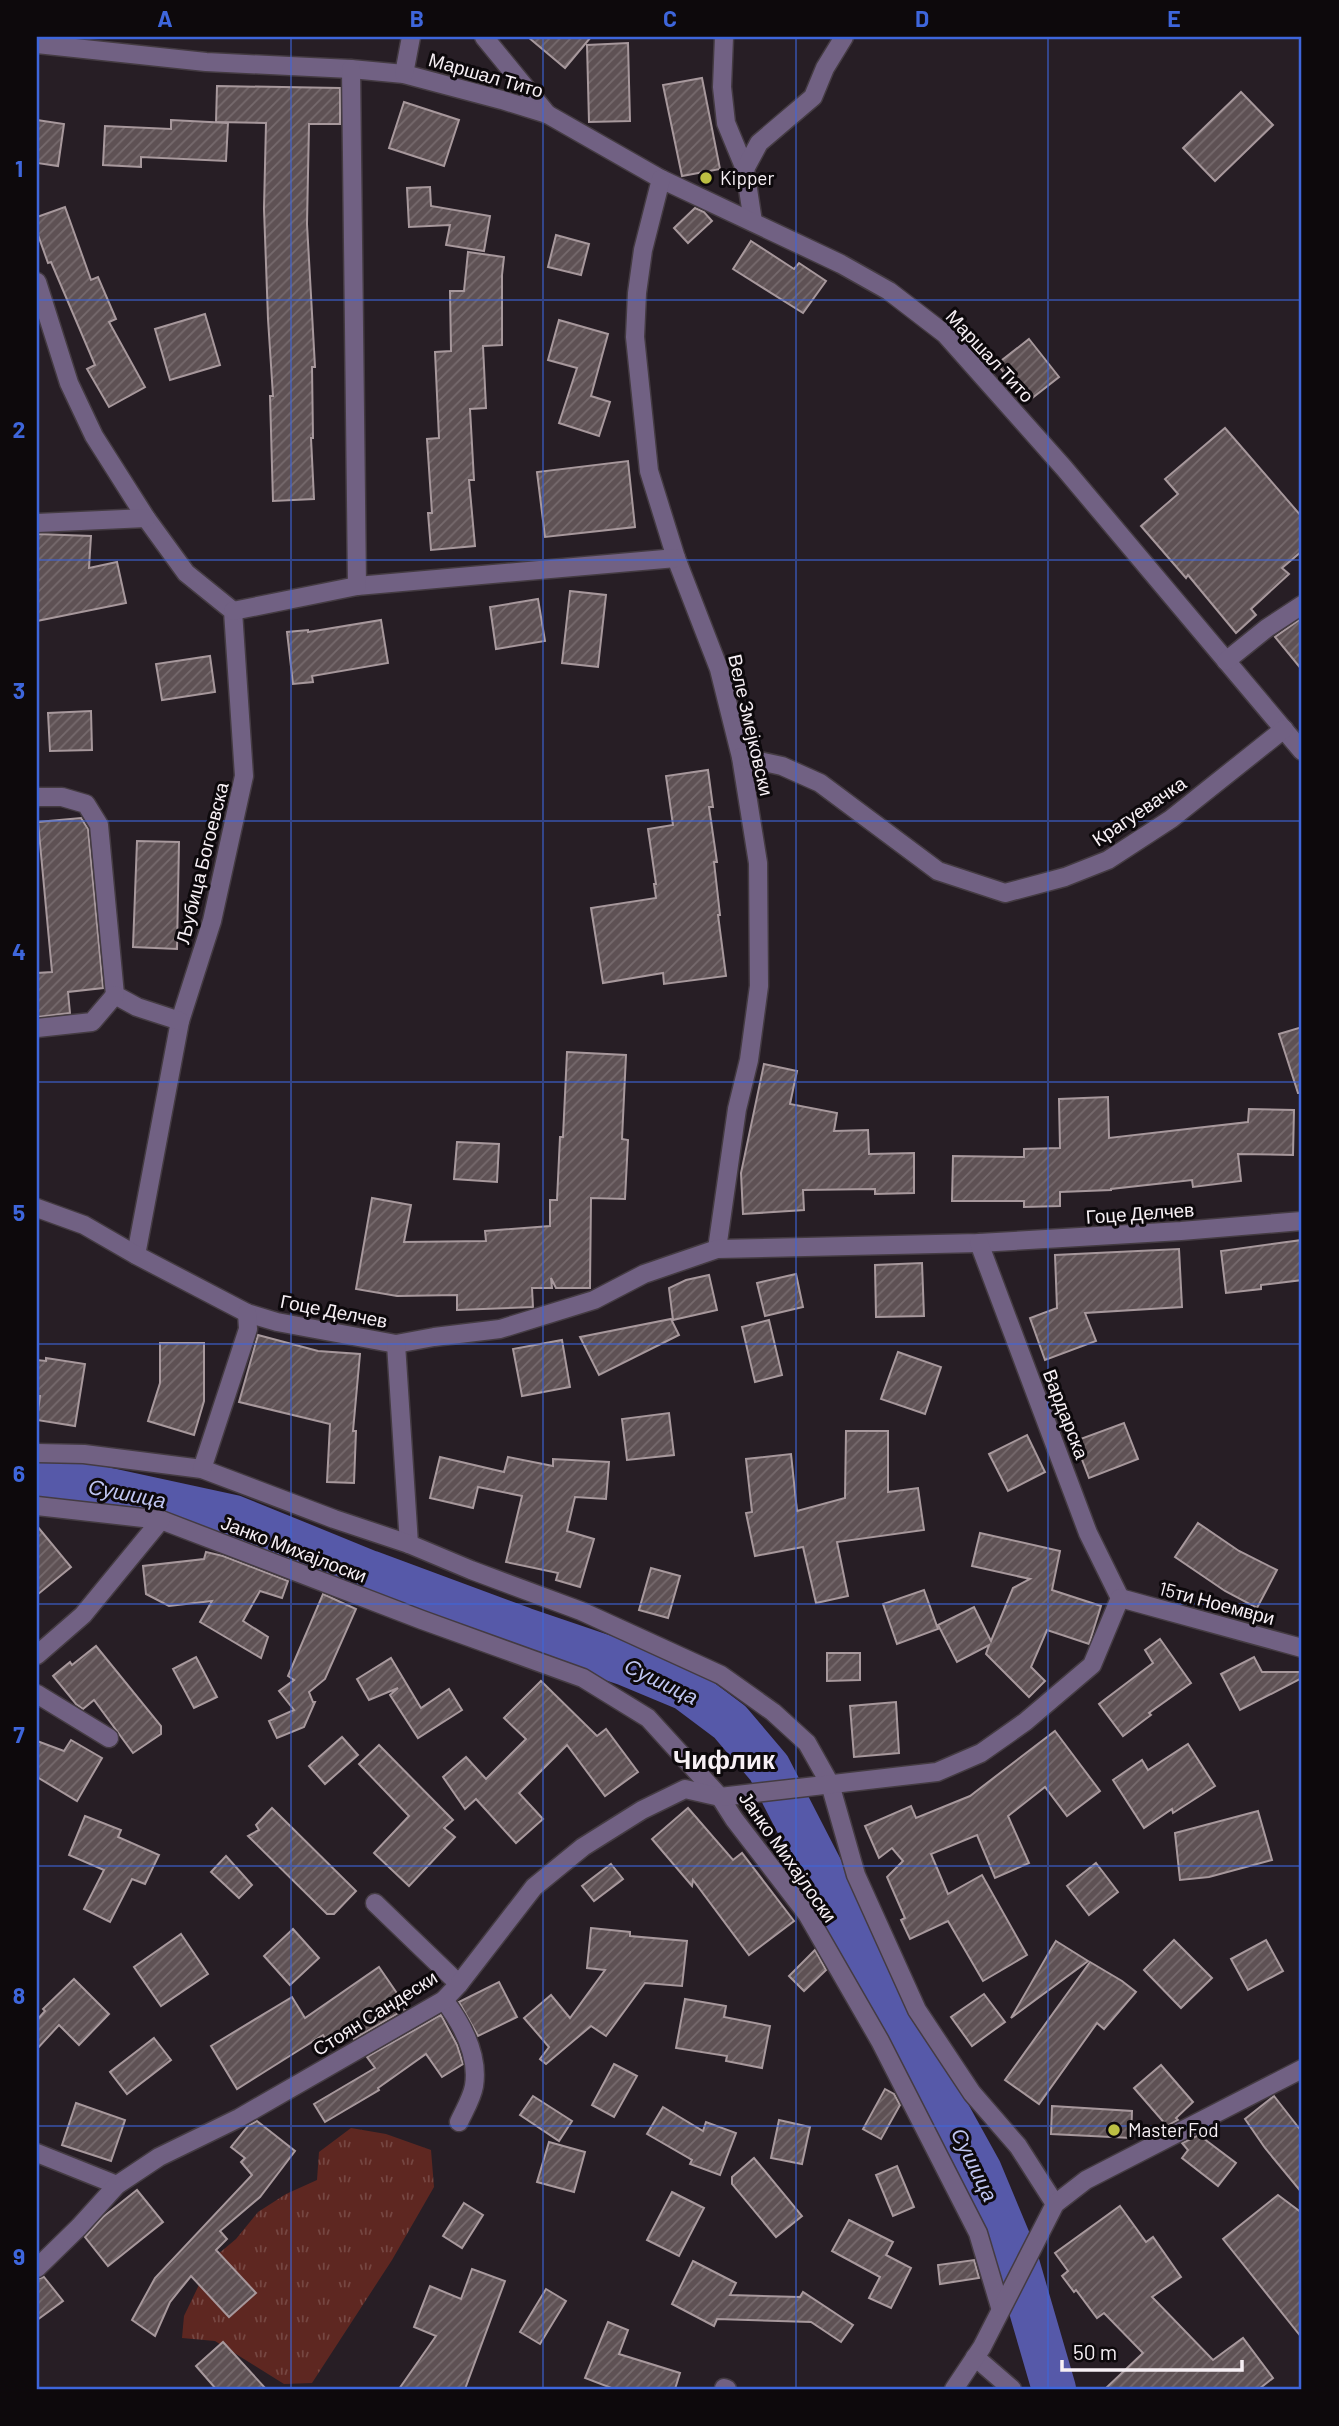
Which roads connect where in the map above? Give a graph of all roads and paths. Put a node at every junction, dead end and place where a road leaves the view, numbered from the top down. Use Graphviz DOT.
graph roads {
  1 [pos="411,37"];
  2 [pos="484,37"];
  3 [pos="724,37"];
  4 [pos="844,37"];
  5 [pos="37,44"];
  6 [pos="351,69"];
  7 [pos="404,74"];
  8 [pos="547,114"];
  9 [pos="745,169"];
  10 [pos="661,179"];
  11 [pos="752,222"];
  12 [pos="37,282"];
  13 [pos="146,518"];
  14 [pos="37,523"];
  15 [pos="676,558"];
  16 [pos="357,586"];
  17 [pos="1302,605"];
  18 [pos="233,611"];
  19 [pos="1226,662"];
  20 [pos="1284,729"];
  21 [pos="1302,751"];
  22 [pos="741,757"];
  23 [pos="37,797"];
  24 [pos="115,995"];
  25 [pos="180,1021"];
  26 [pos="37,1028"];
  27 [pos="37,1209"];
  28 [pos="1302,1221"];
  29 [pos="979,1243"];
  30 [pos="717,1249"];
  31 [pos="136,1255"];
  32 [pos="247,1313"];
  33 [pos="396,1344"];
  34 [pos="37,1452"];
  35 [pos="201,1469"];
  36 [pos="37,1506"];
  37 [pos="161,1520"];
  38 [pos="410,1544"];
  39 [pos="1120,1598"];
  40 [pos="1302,1648"];
  41 [pos="37,1655"];
  42 [pos="37,1694"];
  43 [pos="109,1738"];
  44 [pos="830,1784"];
  45 [pos="720,1797"];
  46 [pos="375,1903"];
  47 [pos="459,1984"];
  48 [pos="444,2000"];
  49 [pos="1302,2069"];
  50 [pos="459,2122"];
  51 [pos="37,2153"];
  52 [pos="117,2185"];
  53 [pos="1055,2204"];
  54 [pos="37,2268"];
  55 [pos="1000,2308"];
  56 [pos="975,2357"];
  57 [pos="954,2389"];
  58 [pos="1012,2389"];
  1 -- 7 [label="street"];
  2 -- 8 [label="street, Маршал Тито"];
  3 -- 9 [label="street"];
  4 -- 9 [label="street"];
  5 -- 6 [label="street, Маршал Тито"];
  6 -- 7 [label="street, Маршал Тито"];
  6 -- 16 [label="street"];
  7 -- 8 [label="street, Маршал Тито"];
  8 -- 10 [label="street, Маршал Тито"];
  9 -- 11 [label="street"];
  10 -- 11 [label="street, Маршал Тито"];
  10 -- 15 [label="street, Веле Змејковски"];
  11 -- 19 [label="street, Маршал Тито"];
  12 -- 13 [label="street"];
  13 -- 14 [label="street"];
  13 -- 18 [label="street"];
  15 -- 16 [label="street"];
  15 -- 22 [label="street, Веле Змејковски"];
  16 -- 18 [label="street"];
  17 -- 19 [label="street"];
  18 -- 25 [label="street, Љубица Богоевска"];
  19 -- 20 [label="street, Маршал Тито"];
  20 -- 21 [label="street, Маршал Тито"];
  20 -- 22 [label="street, Крагуевачка"];
  22 -- 30 [label="street, Веле Змејковски"];
  23 -- 24 [label="street"];
  24 -- 25 [label="street"];
  24 -- 26 [label="street"];
  25 -- 31 [label="street, Љубица Богоевска"];
  27 -- 31 [label="street, Гоце Делчев"];
  28 -- 29 [label="street, Гоце Делчев"];
  29 -- 30 [label="street, Гоце Делчев"];
  29 -- 39 [label="street, Вардарска"];
  30 -- 33 [label="street, Гоце Делчев"];
  31 -- 32 [label="street, Гоце Делчев"];
  32 -- 33 [label="street, Гоце Делчев"];
  32 -- 35 [label="street"];
  33 -- 38 [label="street"];
  34 -- 35 [label="street"];
  35 -- 38 [label="street"];
  36 -- 37 [label="street, Јанко Михајлоски"];
  37 -- 41 [label="street"];
  37 -- 45 [label="street, Јанко Михајлоски"];
  38 -- 44 [label="street"];
  39 -- 40 [label="street, 15ти Ноември"];
  39 -- 44 [label="street, Стоян Сандески"];
  42 -- 43 [label="street"];
  44 -- 45 [label="street, Стоян Сандески"];
  44 -- 53 [label="street"];
  45 -- 47 [label="street, Стоян Сандески"];
  45 -- 55 [label="street, Јанко Михајлоски"];
  46 -- 47 [label="street"];
  47 -- 48 [label="street, Стоян Сандески"];
  48 -- 50 [label="street"];
  48 -- 52 [label="street, Стоян Сандески"];
  49 -- 53 [label="street"];
  51 -- 52 [label="street"];
  52 -- 54 [label="street, Стоян Сандески"];
  53 -- 55 [label="street"];
  55 -- 56 [label="street"];
  56 -- 57 [label="street"];
  56 -- 58 [label="street"];
}
